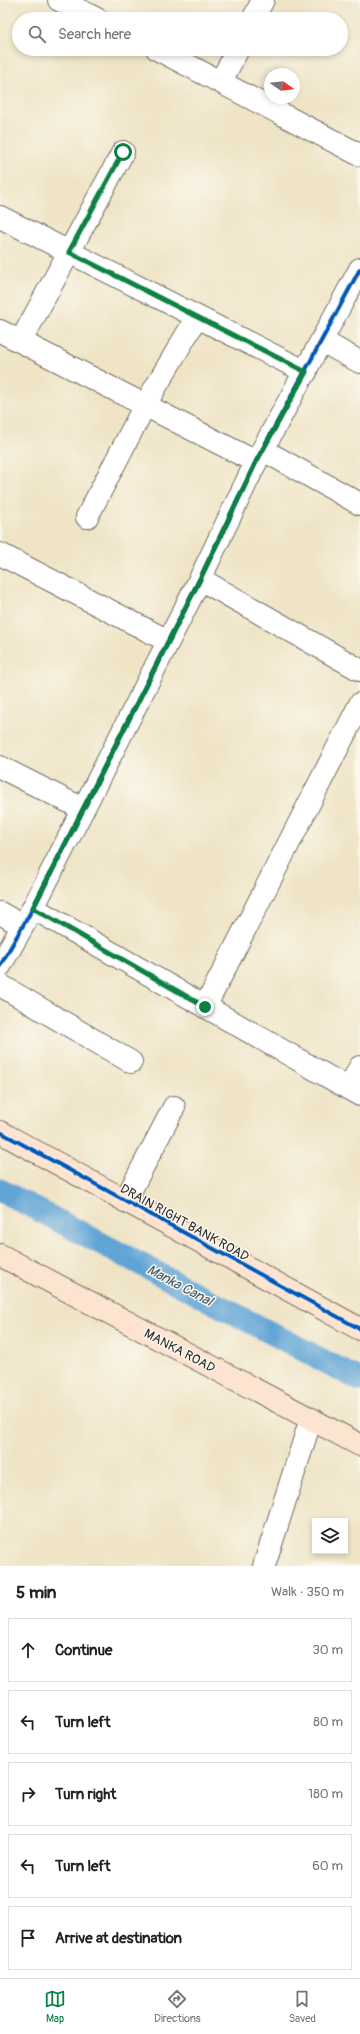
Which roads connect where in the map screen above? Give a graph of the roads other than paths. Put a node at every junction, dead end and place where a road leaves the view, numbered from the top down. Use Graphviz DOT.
graph roads {
  1 [pos="59,0"];
  2 [pos="263,0"];
  3 [pos="83,12"];
  4 [pos="257,12"];
  5 [pos="171,56"];
  6 [pos="234,56"];
  7 [pos="221,81"];
  8 [pos="123,152"];
  9 [pos="360,155"];
  10 [pos="0,217"];
  11 [pos="69,252"];
  12 [pos="360,269"];
  13 [pos="197,317"];
  14 [pos="0,331"];
  15 [pos="20,341"];
  16 [pos="322,341"];
  17 [pos="360,362"];
  18 [pos="306,372"];
  19 [pos="145,405"];
  20 [pos="260,456"];
  21 [pos="360,504"];
  22 [pos="87,517"];
  23 [pos="0,554"];
  24 [pos="200,579"];
  25 [pos="168,641"];
  26 [pos="360,670"];
  27 [pos="360,704"];
  28 [pos="0,767"];
  29 [pos="83,809"];
  30 [pos="0,913"];
  31 [pos="28,917"];
  32 [pos="0,966"];
  33 [pos="0,984"];
  34 [pos="205,1007"];
  35 [pos="131,1062"];
  36 [pos="360,1067"];
  37 [pos="354,1092"];
  38 [pos="174,1108"];
  39 [pos="0,1132"];
  40 [pos="125,1201"];
  41 [pos="0,1255"];
  42 [pos="360,1329"];
  43 [pos="311,1419"];
  44 [pos="360,1445"];
  45 [pos="264,1566"];
  1 -- 3 [label="street"];
  2 -- 4 [label="street"];
  5 -- 7 [label="street"];
  6 -- 7 [label="street"];
  7 -- 9 [label="street"];
  8 -- 11 [label="street"];
  10 -- 11 [label="street"];
  11 -- 13 [label="street"];
  11 -- 15 [label="street"];
  12 -- 16 [label="street"];
  13 -- 18 [label="street"];
  13 -- 19 [label="street"];
  14 -- 15 [label="street"];
  15 -- 19 [label="street"];
  16 -- 17 [label="street"];
  16 -- 18 [label="street"];
  18 -- 20 [label="street"];
  19 -- 20 [label="street"];
  19 -- 22 [label="street"];
  20 -- 21 [label="street"];
  20 -- 24 [label="street"];
  23 -- 25 [label="street"];
  24 -- 25 [label="street"];
  24 -- 26 [label="street"];
  25 -- 29 [label="street"];
  27 -- 34 [label="street"];
  28 -- 29 [label="street"];
  29 -- 31 [label="street"];
  30 -- 31 [label="street"];
  31 -- 32 [label="street"];
  31 -- 34 [label="street"];
  33 -- 35 [label="street"];
  34 -- 37 [label="street"];
  36 -- 37 [label="street"];
  38 -- 40 [label="street"];
  39 -- 40 [label="street, DRAIN RIGHT BANK ROAD"];
  40 -- 42 [label="street, DRAIN RIGHT BANK ROAD"];
  41 -- 43 [label="street, MANKA ROAD"];
  43 -- 44 [label="street, MANKA ROAD"];
  43 -- 45 [label="street"];
}
